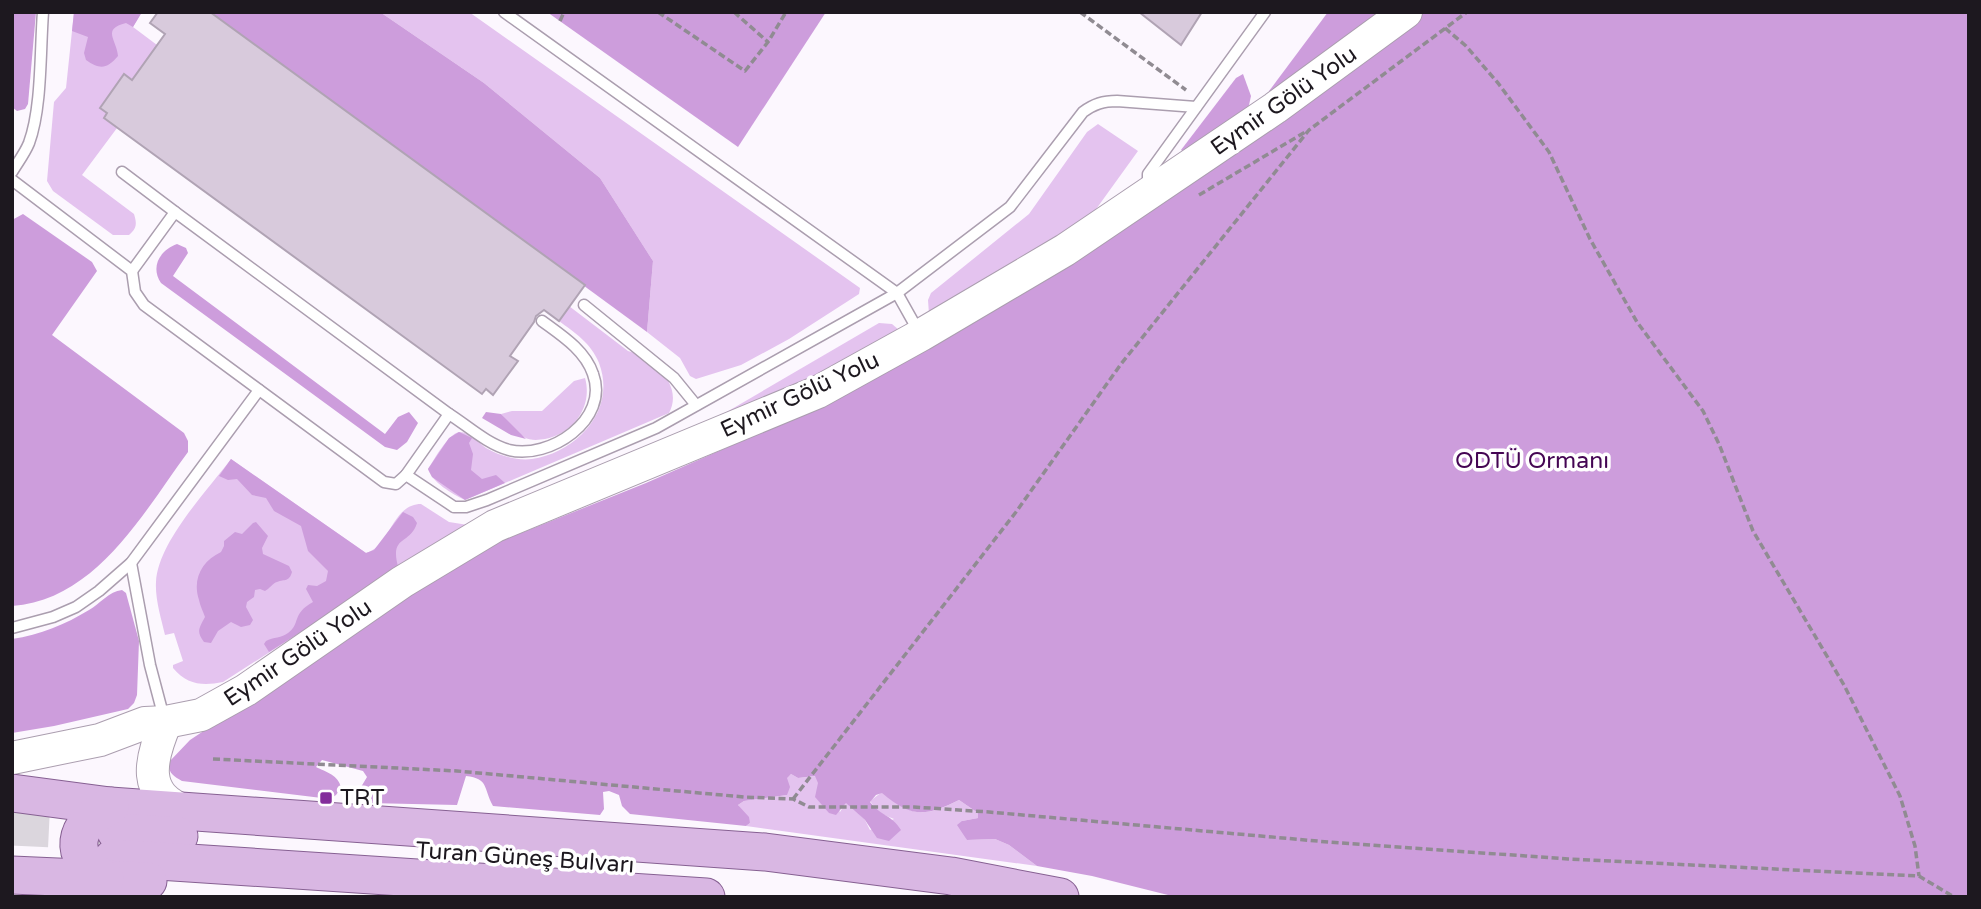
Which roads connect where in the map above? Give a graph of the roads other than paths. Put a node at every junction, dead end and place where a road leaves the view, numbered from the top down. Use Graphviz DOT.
graph roads {
  1 [pos="43,12"];
  2 [pos="504,12"];
  3 [pos="1265,12"];
  4 [pos="1406,12"];
  5 [pos="1198,104"];
  6 [pos="12,172"];
  7 [pos="122,172"];
  8 [pos="12,180"];
  9 [pos="1149,194"];
  10 [pos="175,212"];
  11 [pos="132,271"];
  12 [pos="897,293"];
  13 [pos="584,305"];
  14 [pos="542,321"];
  15 [pos="921,335"];
  16 [pos="259,390"];
  17 [pos="696,405"];
  18 [pos="449,414"];
  19 [pos="406,475"];
  20 [pos="131,563"];
  21 [pos="12,628"];
  22 [pos="166,722"];
  23 [pos="12,758"];
  24 [pos="12,786"];
  25 [pos="12,793"];
  26 [pos="188,812"];
  27 [pos="111,844"];
  28 [pos="12,875"];
  29 [pos="408,897"];
  30 [pos="706,897"];
  31 [pos="934,897"];
  32 [pos="1060,897"];
  1 -- 6 [label="lane"];
  2 -- 12 [label="lane"];
  3 -- 5 [label="lane"];
  4 -- 9 [label="street, Eymir Gölü Yolu"];
  5 -- 9 [label="lane"];
  5 -- 12 [label="lane"];
  7 -- 10 [label="lane"];
  8 -- 11 [label="lane"];
  9 -- 15 [label="street, Eymir Gölü Yolu"];
  10 -- 11 [label="lane"];
  10 -- 18 [label="lane"];
  11 -- 16 [label="lane"];
  12 -- 15 [label="lane"];
  12 -- 17 [label="lane"];
  13 -- 17 [label="lane"];
  14 -- 18 [label="lane"];
  15 -- 22 [label="street, Eymir Gölü Yolu"];
  16 -- 19 [label="lane"];
  16 -- 20 [label="lane"];
  17 -- 19 [label="lane"];
  18 -- 19 [label="lane"];
  20 -- 21 [label="lane"];
  20 -- 22 [label="lane"];
  22 -- 23 [label="street, Eymir Gölü Yolu"];
  22 -- 24 [label="street"];
  22 -- 26 [label="street"];
  25 -- 27 [label="main road"];
  26 -- 27 [label="main road"];
  26 -- 32 [label="main road"];
  27 -- 28 [label="main road"];
  27 -- 29 [label="main road"];
  27 -- 30 [label="main road, Turan Güneş Bulvarı"];
  27 -- 31 [label="main road, Turan Güneş Bulvarı"];
}
